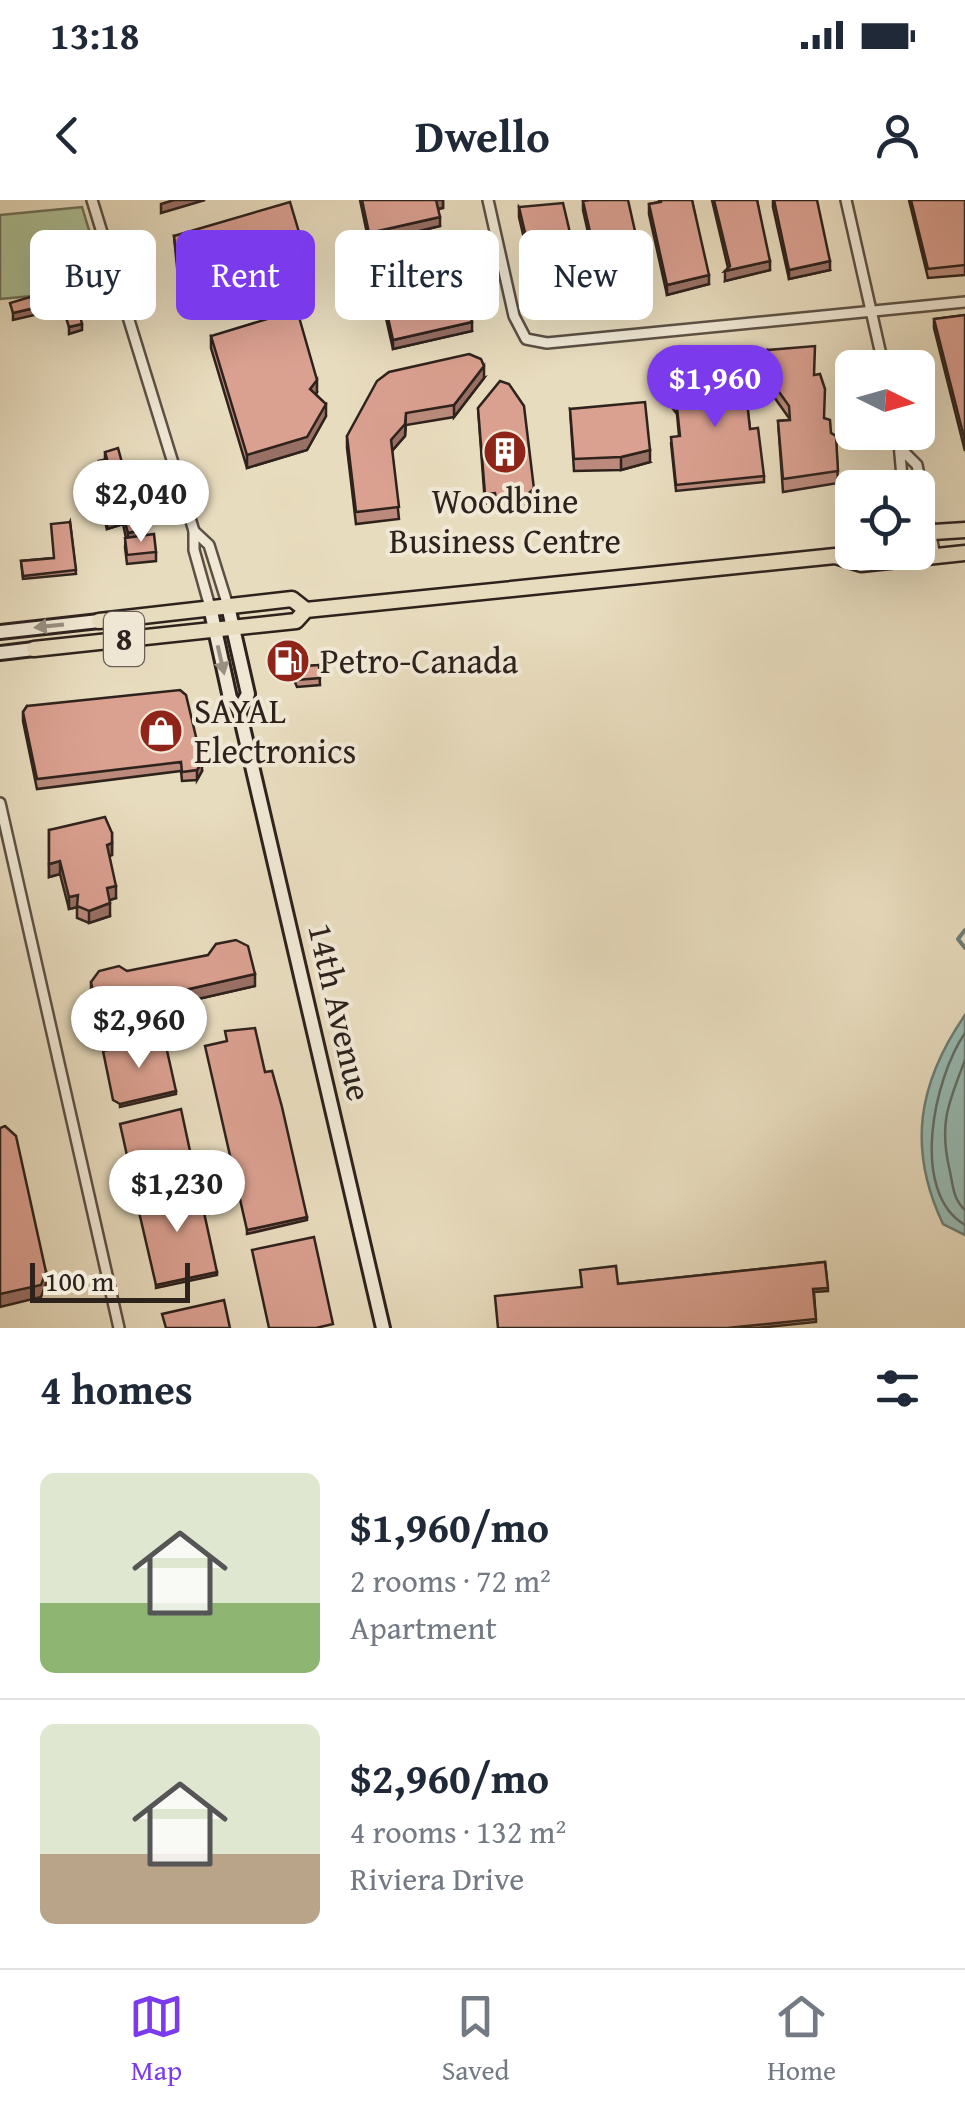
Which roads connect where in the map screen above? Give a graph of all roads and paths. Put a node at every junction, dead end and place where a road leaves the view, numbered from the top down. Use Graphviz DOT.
graph roads {
  1 [pos="92,200"];
  2 [pos="488,200"];
  3 [pos="846,200"];
  4 [pos="965,302"];
  5 [pos="871,313"];
  6 [pos="880,350"];
  7 [pos="903,451"];
  8 [pos="900,470"];
  9 [pos="917,470"];
  10 [pos="965,530"];
  11 [pos="194,531"];
  12 [pos="935,531"];
  13 [pos="965,553"];
  14 [pos="835,556"];
  15 [pos="935,556"];
  16 [pos="228,606"];
  17 [pos="210,607"];
  18 [pos="306,610"];
  19 [pos="142,615"];
  20 [pos="98,621"];
  21 [pos="233,626"];
  22 [pos="214,628"];
  23 [pos="0,632"];
  24 [pos="142,636"];
  25 [pos="34,649"];
  26 [pos="0,653"];
  27 [pos="239,710"];
  28 [pos="0,803"];
  29 [pos="119,1328"];
  30 [pos="383,1328"];
  1 -- 11 [label="street, 14th Avenue"];
  2 -- 5 [label="street"];
  3 -- 5 [label="street"];
  4 -- 5 [label="street"];
  5 -- 6 [label="street"];
  7 -- 8 [label="street"];
  7 -- 9 [label="street"];
  10 -- 12 [label="main road"];
  11 -- 16 [label="street, 14th Avenue"];
  11 -- 17 [label="street, 14th Avenue"];
  13 -- 15 [label="main road, 8"];
  14 -- 18 [label="main road, 8"];
  16 -- 17 [label="main road, 8"];
  16 -- 18 [label="main road, 8"];
  16 -- 21 [label="main road, 14th Avenue"];
  17 -- 19 [label="main road, 8"];
  17 -- 22 [label="main road, 14th Avenue"];
  18 -- 21 [label="main road, 8"];
  19 -- 20 [label="main road, 8"];
  19 -- 24 [label="main road"];
  20 -- 23 [label="main road, 8, one-way"];
  21 -- 22 [label="main road, 8"];
  21 -- 27 [label="main road, 14th Avenue"];
  22 -- 24 [label="main road, 8"];
  22 -- 27 [label="main road, 14th Avenue, one-way"];
  24 -- 25 [label="main road, 8"];
  25 -- 26 [label="main road, 8"];
  27 -- 30 [label="main road, 14th Avenue"];
  28 -- 29 [label="street"];
}
